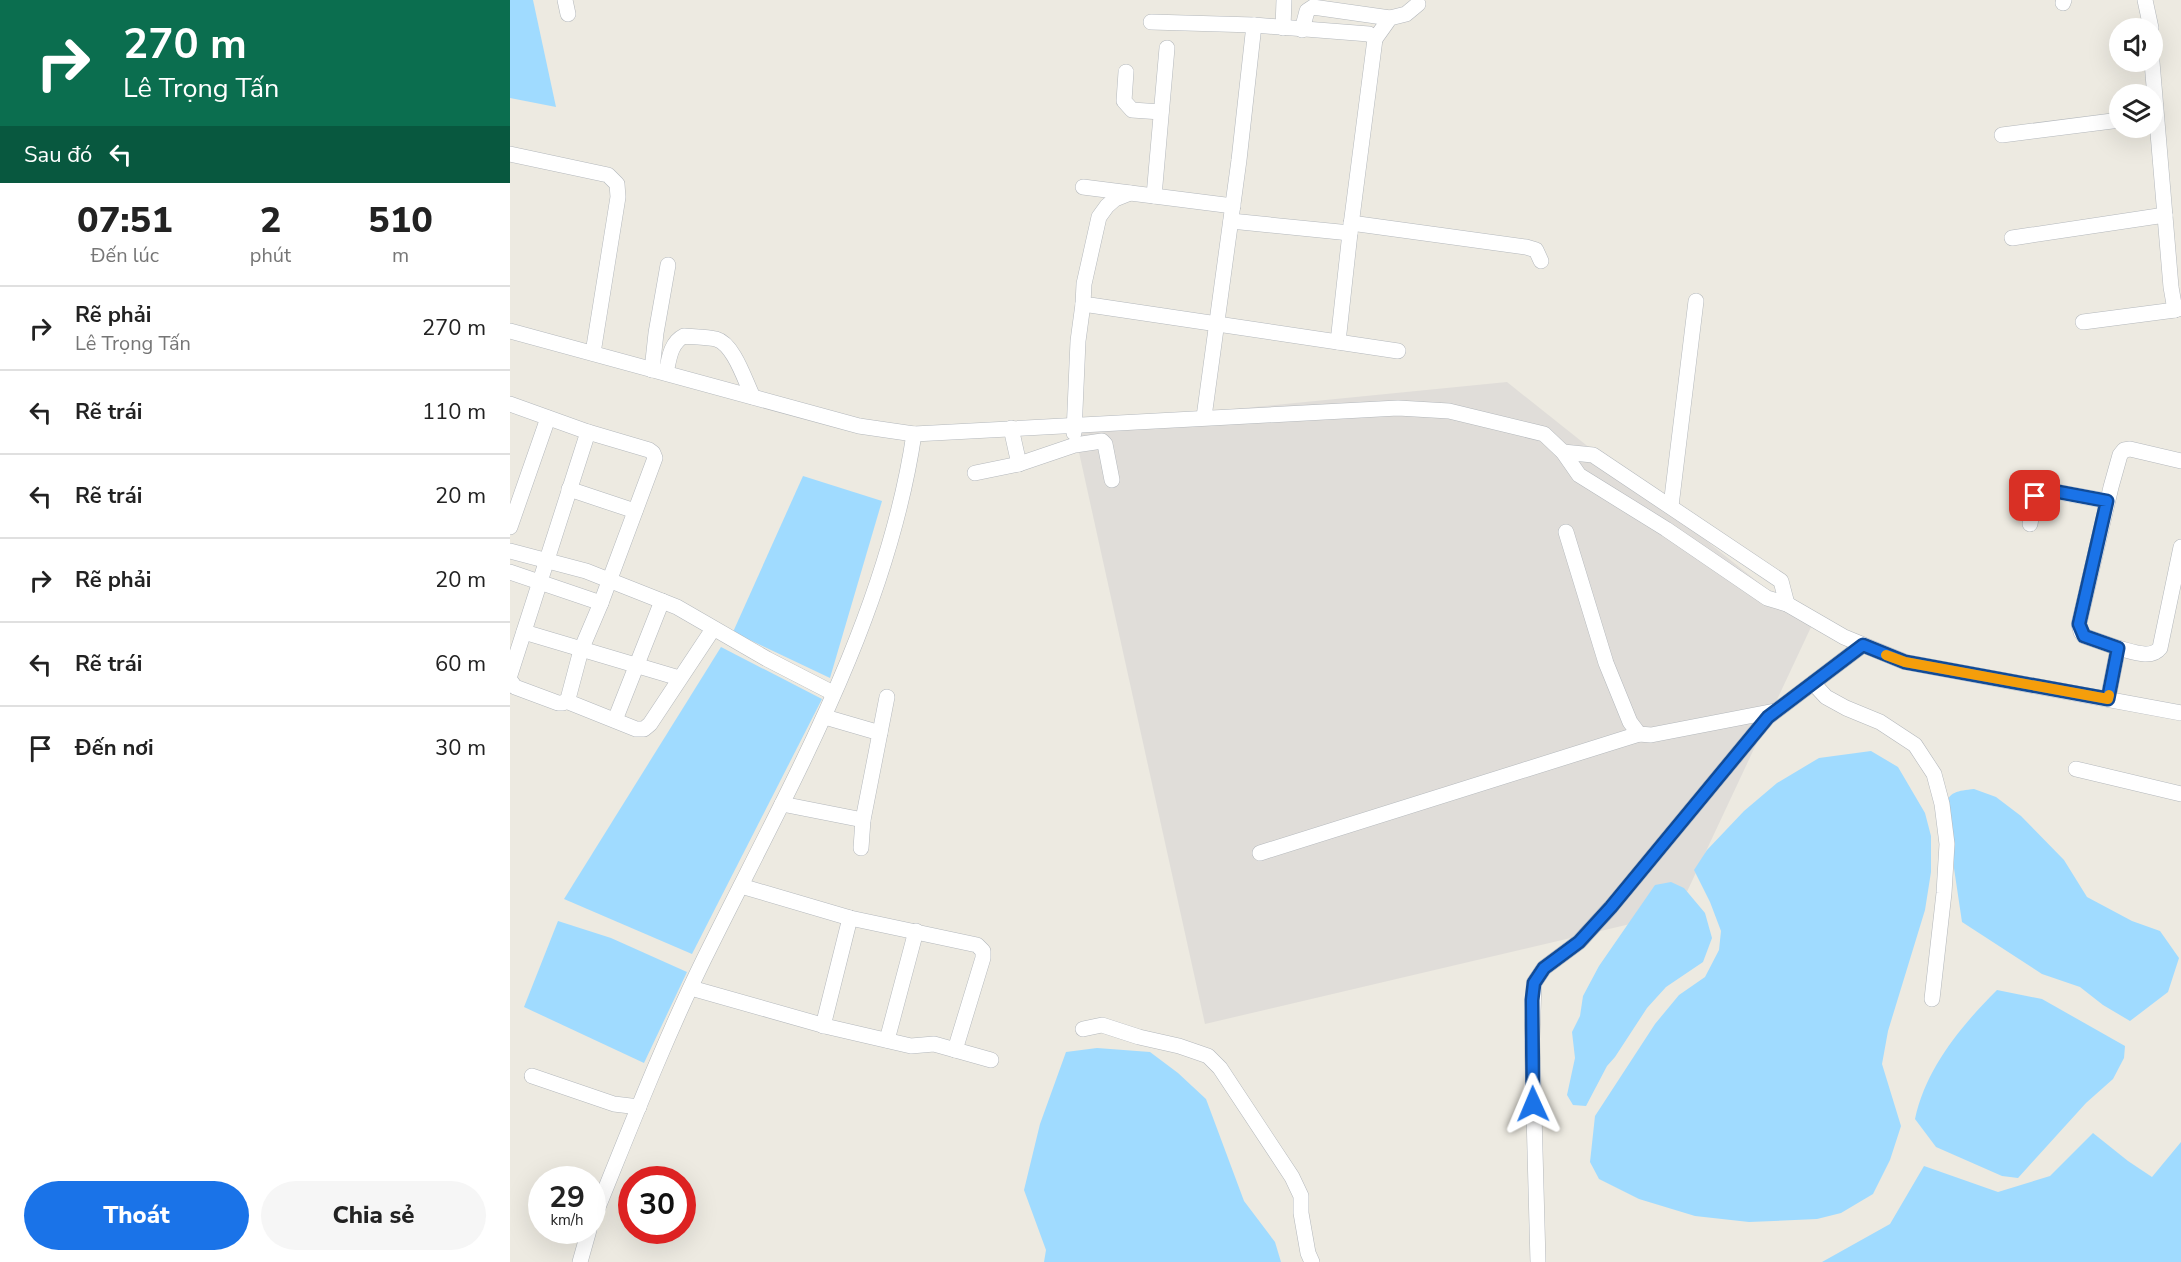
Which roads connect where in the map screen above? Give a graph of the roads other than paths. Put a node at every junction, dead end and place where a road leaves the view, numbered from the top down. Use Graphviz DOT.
graph roads {
  1 [pos="1284,0"];
  2 [pos="2145,0"];
  3 [pos="1418,4"];
  4 [pos="1390,18"];
  5 [pos="2149,18"];
  6 [pos="1151,22"];
  7 [pos="1254,25"];
  8 [pos="1283,28"];
  9 [pos="1302,30"];
  10 [pos="1375,39"];
  11 [pos="1167,48"];
  12 [pos="1126,72"];
  13 [pos="1161,112"];
  14 [pos="2109,121"];
  15 [pos="2002,135"];
  16 [pos="2157,138"];
  17 [pos="510,154"];
  18 [pos="1083,187"];
  19 [pos="1130,193"];
  20 [pos="1154,196"];
  21 [pos="2181,212"];
  22 [pos="1232,213"];
  23 [pos="2165,214"];
  24 [pos="1350,228"];
  25 [pos="2012,238"];
  26 [pos="1541,261"];
  27 [pos="668,265"];
  28 [pos="1696,301"];
  29 [pos="1083,304"];
  30 [pos="2178,309"];
  31 [pos="2083,322"];
  32 [pos="1218,324"];
  33 [pos="510,331"];
  34 [pos="1338,342"];
  35 [pos="1398,351"];
  36 [pos="594,353"];
  37 [pos="659,371"];
  38 [pos="753,397"];
  39 [pos="510,404"];
  40 [pos="1204,417"];
  41 [pos="548,418"];
  42 [pos="1073,425"];
  43 [pos="1011,428"];
  44 [pos="588,432"];
  45 [pos="914,434"];
  46 [pos="1075,445"];
  47 [pos="1563,452"];
  48 [pos="2181,461"];
  49 [pos="1019,464"];
  50 [pos="975,473"];
  51 [pos="1112,480"];
  52 [pos="569,489"];
  53 [pos="2107,501"];
  54 [pos="1671,506"];
  55 [pos="636,511"];
  56 [pos="2030,525"];
  57 [pos="510,527"];
  58 [pos="1566,532"];
  59 [pos="2181,547"];
  60 [pos="510,551"];
  61 [pos="545,560"];
  62 [pos="510,572"];
  63 [pos="609,580"];
  64 [pos="539,581"];
  65 [pos="662,601"];
  66 [pos="602,603"];
  67 [pos="1787,604"];
  68 [pos="713,629"];
  69 [pos="524,632"];
  70 [pos="1863,645"];
  71 [pos="2118,648"];
  72 [pos="581,650"];
  73 [pos="636,666"];
  74 [pos="510,675"];
  75 [pos="679,678"];
  76 [pos="510,680"];
  77 [pos="1813,683"];
  78 [pos="833,693"];
  79 [pos="887,697"];
  80 [pos="2108,699"];
  81 [pos="566,701"];
  82 [pos="1776,710"];
  83 [pos="2181,712"];
  84 [pos="825,717"];
  85 [pos="615,720"];
  86 [pos="880,733"];
  87 [pos="1639,734"];
  88 [pos="2076,769"];
  89 [pos="2181,794"];
  90 [pos="782,804"];
  91 [pos="863,820"];
  92 [pos="861,848"];
  93 [pos="1260,853"];
  94 [pos="741,886"];
  95 [pos="850,918"];
  96 [pos="916,931"];
  97 [pos="691,988"];
  98 [pos="1932,999"];
  99 [pos="823,1026"];
  100 [pos="1083,1029"];
  101 [pos="887,1040"];
  102 [pos="955,1050"];
  103 [pos="991,1060"];
  104 [pos="532,1076"];
  105 [pos="639,1107"];
  106 [pos="606,1188"];
  107 [pos="585,1244"];
  108 [pos="580,1262"];
  109 [pos="1312,1262"];
  110 [pos="1538,1262"];
  1 -- 8 [label="street"];
  2 -- 5 [label="street"];
  3 -- 4 [label="street"];
  4 -- 9 [label="street"];
  4 -- 10 [label="street"];
  6 -- 7 [label="street"];
  7 -- 8 [label="street"];
  7 -- 22 [label="street"];
  8 -- 9 [label="street"];
  9 -- 10 [label="street"];
  10 -- 24 [label="street"];
  11 -- 13 [label="street"];
  12 -- 13 [label="street"];
  13 -- 20 [label="street"];
  14 -- 15 [label="street"];
  16 -- 23 [label="street"];
  17 -- 36 [label="street"];
  18 -- 19 [label="street"];
  19 -- 20 [label="street"];
  19 -- 29 [label="street"];
  20 -- 22 [label="street"];
  21 -- 23 [label="street"];
  22 -- 24 [label="street"];
  22 -- 32 [label="street"];
  23 -- 25 [label="street"];
  23 -- 30 [label="street"];
  24 -- 26 [label="street"];
  24 -- 34 [label="street"];
  27 -- 37 [label="street"];
  28 -- 54 [label="street"];
  29 -- 32 [label="street"];
  29 -- 42 [label="street"];
  30 -- 31 [label="street"];
  32 -- 34 [label="street"];
  32 -- 40 [label="street"];
  33 -- 36 [label="street"];
  34 -- 35 [label="street"];
  36 -- 37 [label="street"];
  37 -- 38 [label="street"];
  37 -- 38 [label="street"];
  38 -- 45 [label="street"];
  39 -- 41 [label="street"];
  40 -- 42 [label="street"];
  40 -- 47 [label="street"];
  41 -- 44 [label="street"];
  41 -- 57 [label="street"];
  42 -- 43 [label="street"];
  42 -- 46 [label="street"];
  43 -- 45 [label="street"];
  43 -- 49 [label="street"];
  44 -- 52 [label="street"];
  44 -- 55 [label="street"];
  45 -- 78 [label="street"];
  46 -- 49 [label="street"];
  46 -- 51 [label="street"];
  47 -- 54 [label="street"];
  47 -- 67 [label="street"];
  48 -- 53 [label="street"];
  49 -- 50 [label="street"];
  52 -- 55 [label="street"];
  52 -- 61 [label="street"];
  53 -- 56 [label="street"];
  53 -- 71 [label="street"];
  54 -- 67 [label="street"];
  55 -- 63 [label="street"];
  58 -- 87 [label="street"];
  59 -- 71 [label="street"];
  60 -- 61 [label="street"];
  61 -- 63 [label="street"];
  61 -- 64 [label="street"];
  62 -- 64 [label="street"];
  63 -- 65 [label="street"];
  63 -- 66 [label="street"];
  64 -- 66 [label="street"];
  64 -- 69 [label="street"];
  65 -- 68 [label="street"];
  65 -- 73 [label="street"];
  66 -- 72 [label="street"];
  67 -- 70 [label="street"];
  68 -- 75 [label="street"];
  68 -- 78 [label="street"];
  69 -- 72 [label="street"];
  69 -- 74 [label="street"];
  70 -- 77 [label="street"];
  70 -- 80 [label="street"];
  71 -- 80 [label="street"];
  72 -- 73 [label="street"];
  72 -- 81 [label="street"];
  73 -- 75 [label="street"];
  73 -- 85 [label="street"];
  75 -- 85 [label="street"];
  76 -- 81 [label="street"];
  77 -- 82 [label="street"];
  77 -- 98 [label="street"];
  78 -- 84 [label="street"];
  79 -- 86 [label="street"];
  80 -- 83 [label="street"];
  81 -- 85 [label="street"];
  82 -- 87 [label="street"];
  82 -- 110 [label="street"];
  84 -- 86 [label="street"];
  84 -- 90 [label="street"];
  86 -- 91 [label="street"];
  87 -- 93 [label="street"];
  88 -- 89 [label="street"];
  90 -- 91 [label="street"];
  90 -- 94 [label="street"];
  91 -- 92 [label="street"];
  94 -- 95 [label="street"];
  94 -- 97 [label="street"];
  95 -- 96 [label="street"];
  95 -- 99 [label="street"];
  96 -- 101 [label="street"];
  96 -- 102 [label="street"];
  97 -- 99 [label="street"];
  97 -- 105 [label="street"];
  99 -- 101 [label="street"];
  100 -- 109 [label="street"];
  101 -- 102 [label="street"];
  102 -- 103 [label="street"];
  104 -- 105 [label="street"];
  105 -- 106 [label="street"];
  107 -- 108 [label="street"];
}
